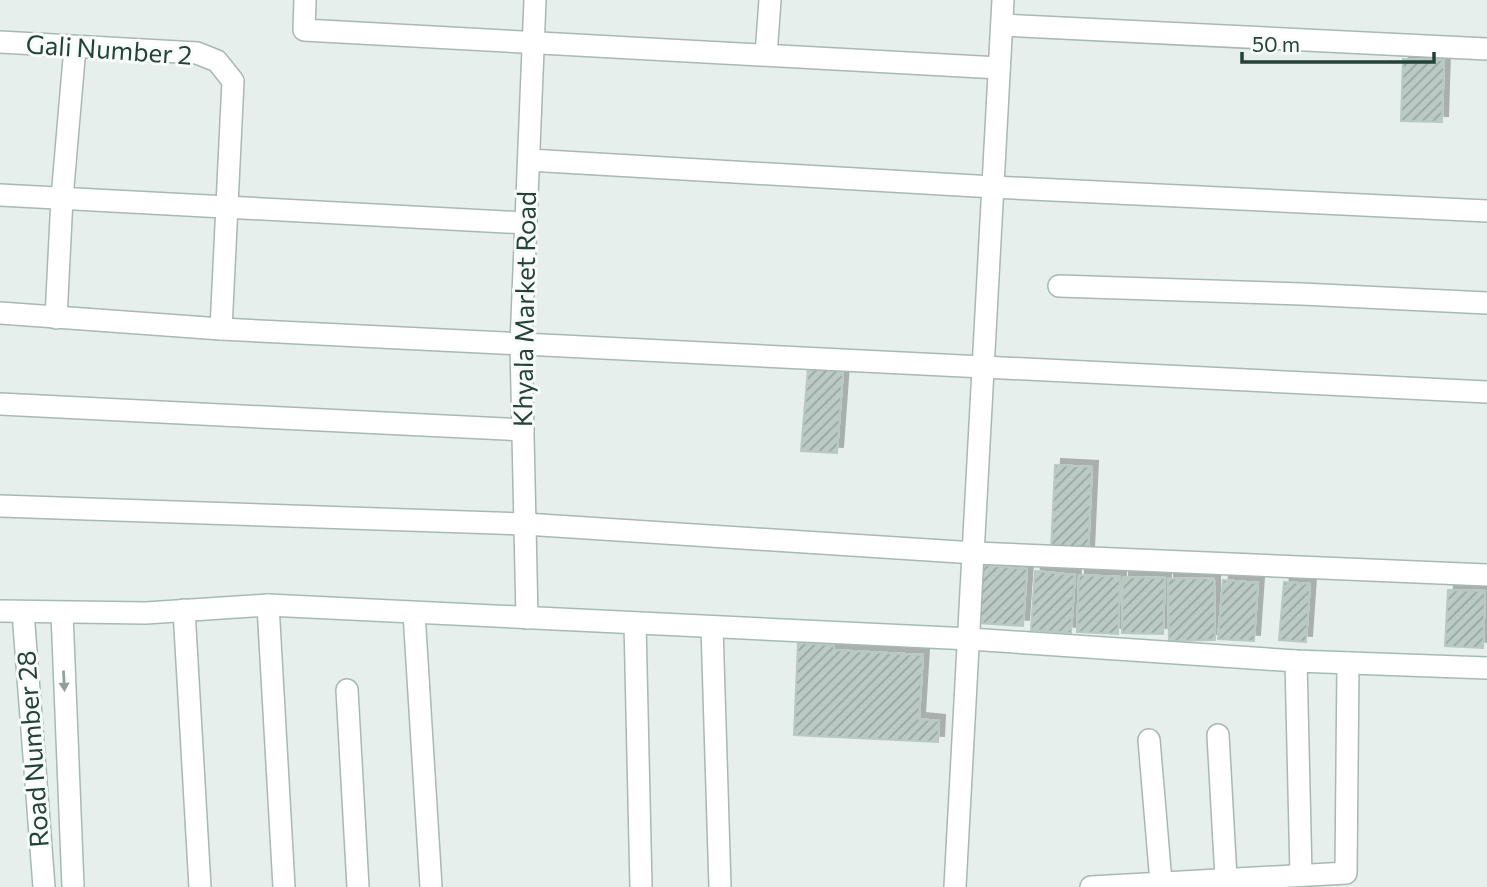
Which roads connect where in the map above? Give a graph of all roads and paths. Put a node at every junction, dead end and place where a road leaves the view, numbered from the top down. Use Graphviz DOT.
graph roads {
  1 [pos="305,0"];
  2 [pos="535,0"];
  3 [pos="769,0"];
  4 [pos="1003,0"];
  5 [pos="1002,25"];
  6 [pos="0,43"];
  7 [pos="533,43"];
  8 [pos="75,47"];
  9 [pos="1487,49"];
  10 [pos="766,55"];
  11 [pos="999,68"];
  12 [pos="529,160"];
  13 [pos="993,187"];
  14 [pos="0,195"];
  15 [pos="62,198"];
  16 [pos="226,207"];
  17 [pos="1487,211"];
  18 [pos="526,223"];
  19 [pos="1059,286"];
  20 [pos="1487,303"];
  21 [pos="0,313"];
  22 [pos="56,318"];
  23 [pos="221,329"];
  24 [pos="521,344"];
  25 [pos="984,367"];
  26 [pos="1487,392"];
  27 [pos="0,404"];
  28 [pos="523,430"];
  29 [pos="0,506"];
  30 [pos="525,524"];
  31 [pos="975,553"];
  32 [pos="1487,575"];
  33 [pos="268,605"];
  34 [pos="184,610"];
  35 [pos="0,611"];
  36 [pos="23,612"];
  37 [pos="62,613"];
  38 [pos="414,613"];
  39 [pos="527,618"];
  40 [pos="635,623"];
  41 [pos="712,627"];
  42 [pos="970,639"];
  43 [pos="1296,661"];
  44 [pos="1348,663"];
  45 [pos="1487,668"];
  46 [pos="346,690"];
  47 [pos="1219,735"];
  48 [pos="1149,740"];
  49 [pos="1301,875"];
  50 [pos="1226,878"];
  51 [pos="1346,880"];
  52 [pos="1161,882"];
  53 [pos="44,887"];
  54 [pos="73,887"];
  55 [pos="200,887"];
  56 [pos="284,887"];
  57 [pos="358,887"];
  58 [pos="431,887"];
  59 [pos="641,887"];
  60 [pos="720,887"];
  61 [pos="955,887"];
  62 [pos="1091,887"];
  1 -- 7 [label="street"];
  2 -- 7 [label="street, Khyala Market Road"];
  3 -- 10 [label="street"];
  4 -- 5 [label="street"];
  5 -- 9 [label="street"];
  5 -- 11 [label="street"];
  6 -- 8 [label="street, Gali Number 2"];
  7 -- 10 [label="street"];
  7 -- 12 [label="street, Khyala Market Road"];
  8 -- 15 [label="street"];
  8 -- 16 [label="street, Gali Number 2"];
  10 -- 11 [label="street"];
  11 -- 13 [label="street"];
  12 -- 13 [label="street"];
  12 -- 18 [label="street, Khyala Market Road"];
  13 -- 17 [label="street"];
  13 -- 25 [label="street"];
  14 -- 15 [label="street"];
  15 -- 16 [label="street"];
  15 -- 22 [label="street"];
  16 -- 18 [label="street"];
  16 -- 23 [label="street"];
  18 -- 24 [label="street, Khyala Market Road"];
  19 -- 20 [label="street"];
  21 -- 22 [label="street"];
  22 -- 23 [label="street"];
  23 -- 24 [label="street"];
  24 -- 25 [label="street"];
  24 -- 28 [label="street, Khyala Market Road"];
  25 -- 26 [label="street"];
  25 -- 31 [label="street"];
  27 -- 28 [label="street"];
  28 -- 30 [label="street, Khyala Market Road"];
  29 -- 30 [label="street"];
  30 -- 31 [label="street"];
  30 -- 39 [label="street, Khyala Market Road"];
  31 -- 32 [label="street"];
  31 -- 42 [label="street"];
  33 -- 34 [label="street"];
  33 -- 38 [label="street"];
  33 -- 56 [label="street"];
  34 -- 37 [label="street"];
  34 -- 55 [label="street"];
  35 -- 36 [label="street"];
  36 -- 37 [label="street"];
  36 -- 53 [label="street, Road Number 28"];
  37 -- 54 [label="street, Road Number 28, one-way"];
  38 -- 39 [label="street"];
  38 -- 58 [label="street"];
  39 -- 40 [label="street"];
  40 -- 41 [label="street"];
  40 -- 59 [label="street"];
  41 -- 42 [label="street"];
  41 -- 60 [label="street"];
  42 -- 43 [label="street"];
  42 -- 61 [label="street"];
  43 -- 44 [label="street"];
  43 -- 49 [label="street"];
  44 -- 45 [label="street"];
  44 -- 51 [label="street"];
  46 -- 57 [label="street"];
  47 -- 50 [label="street"];
  48 -- 52 [label="street"];
  49 -- 50 [label="street"];
  49 -- 51 [label="street"];
  50 -- 52 [label="street"];
  52 -- 62 [label="street"];
}
